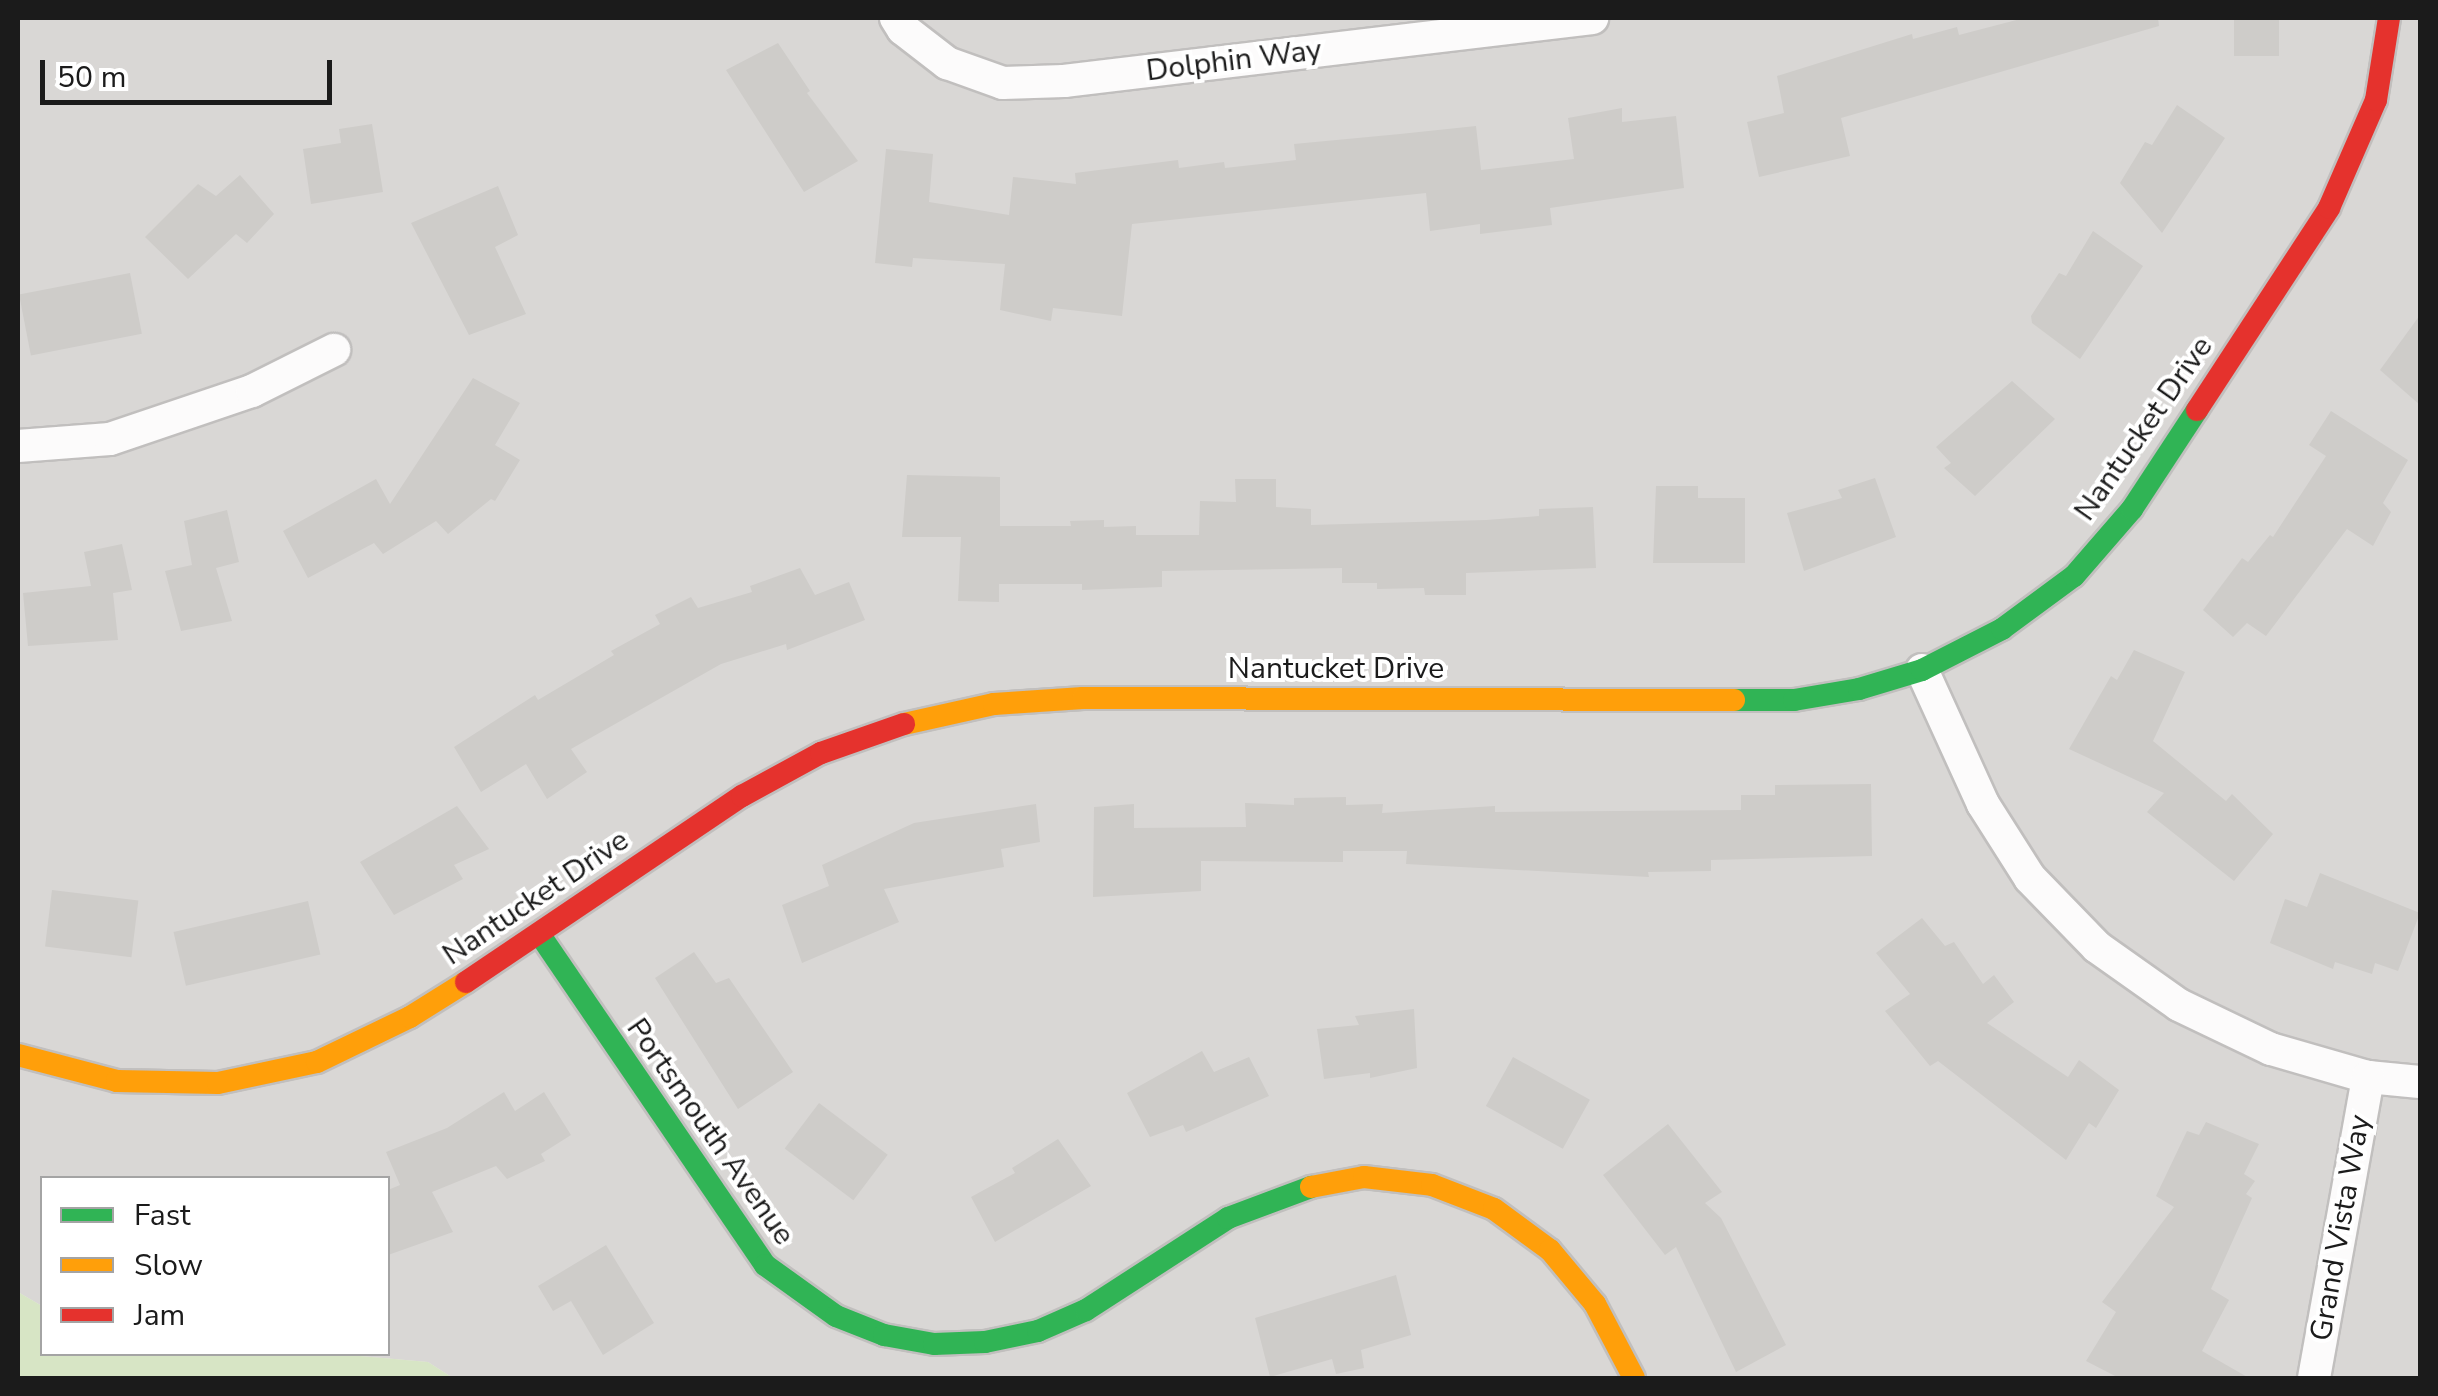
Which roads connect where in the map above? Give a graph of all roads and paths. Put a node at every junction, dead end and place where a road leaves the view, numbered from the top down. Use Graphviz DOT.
graph roads {
  1 [pos="896,18"];
  2 [pos="1592,18"];
  3 [pos="2389,18"];
  4 [pos="1407,29"];
  5 [pos="334,350"];
  6 [pos="18,446"];
  7 [pos="1922,670"];
  8 [pos="540,935"];
  9 [pos="18,1055"];
  10 [pos="2368,1077"];
  11 [pos="2420,1082"];
  12 [pos="1634,1378"];
  13 [pos="2314,1378"];
  1 -- 4 [label="street, Dolphin Way"];
  2 -- 4 [label="street, Dolphin Way"];
  3 -- 7 [label="street, Nantucket Drive"];
  5 -- 6 [label="street"];
  7 -- 8 [label="street, Nantucket Drive"];
  7 -- 10 [label="street"];
  8 -- 9 [label="street, Nantucket Drive"];
  8 -- 12 [label="street, Portsmouth Avenue"];
  10 -- 11 [label="street"];
  10 -- 13 [label="street, Grand Vista Way"];
}
